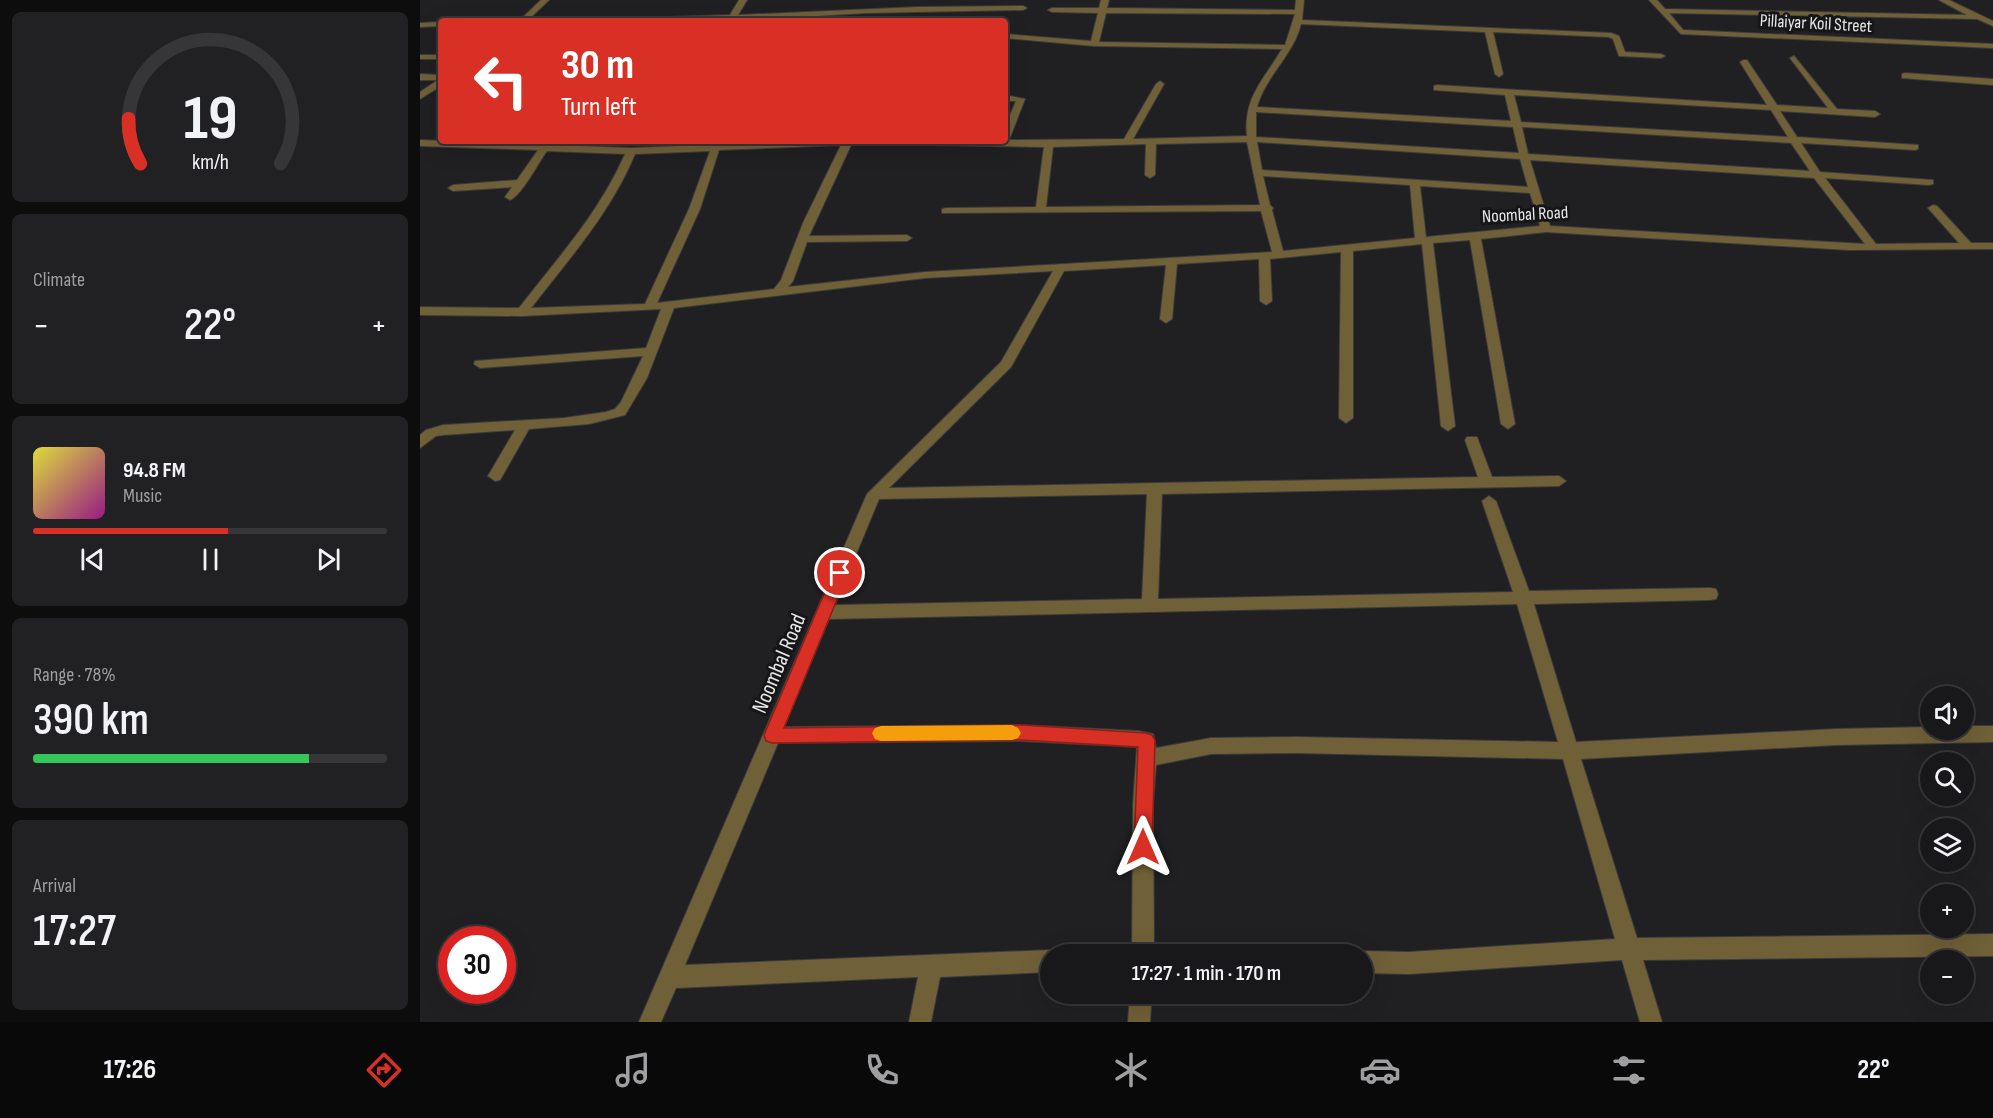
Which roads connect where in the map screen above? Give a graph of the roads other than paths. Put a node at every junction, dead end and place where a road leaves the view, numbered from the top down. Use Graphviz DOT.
graph roads {
  1 [pos="545,0"];
  2 [pos="743,0"];
  3 [pos="906,0"];
  4 [pos="1105,0"];
  5 [pos="1300,0"];
  6 [pos="1653,0"];
  7 [pos="1943,0"];
  8 [pos="901,8"];
  9 [pos="1023,8"];
  10 [pos="1052,10"];
  11 [pos="1102,11"];
  12 [pos="1662,11"];
  13 [pos="1300,12"];
  14 [pos="1979,16"];
  15 [pos="526,18"];
  16 [pos="731,18"];
  17 [pos="758,18"];
  18 [pos="899,18"];
  19 [pos="1298,22"];
  20 [pos="438,24"];
  21 [pos="1993,24"];
  22 [pos="420,25"];
  23 [pos="1488,30"];
  24 [pos="1008,36"];
  25 [pos="1094,44"];
  26 [pos="1993,46"];
  27 [pos="1290,47"];
  28 [pos="1737,49"];
  29 [pos="1661,56"];
  30 [pos="420,57"];
  31 [pos="438,57"];
  32 [pos="1794,57"];
  33 [pos="1499,74"];
  34 [pos="1905,76"];
  35 [pos="420,77"];
  36 [pos="438,80"];
  37 [pos="438,82"];
  38 [pos="1993,82"];
  39 [pos="1160,84"];
  40 [pos="1437,88"];
  41 [pos="1509,92"];
  42 [pos="420,96"];
  43 [pos="1008,98"];
  44 [pos="1773,108"];
  45 [pos="1253,109"];
  46 [pos="1835,112"];
  47 [pos="1875,114"];
  48 [pos="1517,124"];
  49 [pos="1008,131"];
  50 [pos="1250,139"];
  51 [pos="1008,141"];
  52 [pos="1151,141"];
  53 [pos="1794,141"];
  54 [pos="420,142"];
  55 [pos="1126,142"];
  56 [pos="438,143"];
  57 [pos="461,144"];
  58 [pos="821,144"];
  59 [pos="848,144"];
  60 [pos="1049,144"];
  61 [pos="1915,147"];
  62 [pos="544,148"];
  63 [pos="715,148"];
  64 [pos="631,151"];
  65 [pos="1524,156"];
  66 [pos="1258,173"];
  67 [pos="1150,175"];
  68 [pos="1817,175"];
  69 [pos="1929,182"];
  70 [pos="521,183"];
  71 [pos="1415,183"];
  72 [pos="453,188"];
  73 [pos="1535,190"];
  74 [pos="510,197"];
  75 [pos="1041,208"];
  76 [pos="1268,208"];
  77 [pos="1933,208"];
  78 [pos="946,211"];
  79 [pos="1546,229"];
  80 [pos="1475,236"];
  81 [pos="907,238"];
  82 [pos="802,239"];
  83 [pos="1424,241"];
  84 [pos="1968,246"];
  85 [pos="1993,246"];
  86 [pos="1873,247"];
  87 [pos="1347,249"];
  88 [pos="1278,255"];
  89 [pos="1264,256"];
  90 [pos="1172,262"];
  91 [pos="1060,268"];
  92 [pos="778,292"];
  93 [pos="1266,301"];
  94 [pos="669,304"];
  95 [pos="649,307"];
  96 [pos="420,311"];
  97 [pos="522,312"];
  98 [pos="1166,319"];
  99 [pos="649,352"];
  100 [pos="480,364"];
  101 [pos="1346,418"];
  102 [pos="525,424"];
  103 [pos="1508,424"];
  104 [pos="1448,426"];
  105 [pos="1472,440"];
  106 [pos="420,443"];
  107 [pos="495,476"];
  108 [pos="1559,481"];
  109 [pos="1487,483"];
  110 [pos="1155,490"];
  111 [pos="874,494"];
  112 [pos="1489,501"];
  113 [pos="1710,594"];
  114 [pos="1522,596"];
  115 [pos="1150,605"];
  116 [pos="824,612"];
  117 [pos="1993,734"];
  118 [pos="772,735"];
  119 [pos="1570,751"];
  120 [pos="1147,758"];
  121 [pos="1143,944"];
  122 [pos="1993,945"];
  123 [pos="1630,949"];
  124 [pos="1040,961"];
  125 [pos="1373,962"];
  126 [pos="931,966"];
  127 [pos="670,977"];
  128 [pos="1140,1004"];
  129 [pos="650,1022"];
  130 [pos="920,1022"];
  131 [pos="1139,1022"];
  132 [pos="1651,1022"];
  1 -- 15 [label="street"];
  2 -- 16 [label="street"];
  3 -- 8 [label="street"];
  4 -- 11 [label="street"];
  5 -- 13 [label="street"];
  6 -- 12 [label="street, Pillaiyar Koil Street"];
  7 -- 14 [label="street"];
  8 -- 9 [label="street"];
  8 -- 17 [label="street"];
  8 -- 18 [label="street"];
  10 -- 11 [label="street"];
  11 -- 13 [label="street"];
  11 -- 25 [label="street"];
  12 -- 14 [label="street"];
  12 -- 28 [label="street, Pillaiyar Koil Street"];
  13 -- 19 [label="street"];
  14 -- 21 [label="street"];
  19 -- 23 [label="street"];
  19 -- 27 [label="street"];
  20 -- 22 [label="street"];
  23 -- 29 [label="street"];
  23 -- 33 [label="street"];
  24 -- 25 [label="street"];
  25 -- 27 [label="street"];
  26 -- 28 [label="street, Pillaiyar Koil Street"];
  27 -- 45 [label="street"];
  28 -- 44 [label="street"];
  30 -- 31 [label="street"];
  32 -- 46 [label="street"];
  34 -- 38 [label="street"];
  35 -- 36 [label="street"];
  37 -- 42 [label="street"];
  39 -- 55 [label="street"];
  40 -- 41 [label="street"];
  41 -- 44 [label="street"];
  41 -- 48 [label="street"];
  43 -- 49 [label="street"];
  44 -- 46 [label="street"];
  44 -- 53 [label="street"];
  45 -- 48 [label="street"];
  45 -- 50 [label="street"];
  46 -- 47 [label="street"];
  48 -- 53 [label="street"];
  48 -- 65 [label="street"];
  50 -- 52 [label="street"];
  50 -- 65 [label="street"];
  50 -- 66 [label="street"];
  51 -- 60 [label="street"];
  52 -- 55 [label="street"];
  52 -- 67 [label="street"];
  53 -- 61 [label="street"];
  53 -- 68 [label="street"];
  54 -- 56 [label="street"];
  55 -- 60 [label="street"];
  57 -- 62 [label="street"];
  58 -- 63 [label="street"];
  59 -- 82 [label="street"];
  60 -- 75 [label="street"];
  62 -- 64 [label="street"];
  62 -- 70 [label="street"];
  63 -- 64 [label="street"];
  63 -- 95 [label="street"];
  64 -- 97 [label="street"];
  65 -- 68 [label="street"];
  65 -- 73 [label="street"];
  66 -- 71 [label="street"];
  66 -- 76 [label="street"];
  68 -- 69 [label="street"];
  68 -- 86 [label="street"];
  70 -- 72 [label="street"];
  70 -- 74 [label="street"];
  71 -- 73 [label="street"];
  71 -- 83 [label="street"];
  73 -- 79 [label="street"];
  75 -- 76 [label="street"];
  75 -- 78 [label="street"];
  76 -- 88 [label="street"];
  77 -- 84 [label="street"];
  79 -- 80 [label="street, Noombal Road"];
  79 -- 86 [label="street, Noombal Road"];
  80 -- 83 [label="street, Noombal Road"];
  80 -- 103 [label="street"];
  81 -- 82 [label="street"];
  82 -- 92 [label="street"];
  83 -- 87 [label="street, Noombal Road"];
  83 -- 104 [label="street"];
  84 -- 85 [label="street, Noombal Road"];
  84 -- 86 [label="street, Noombal Road"];
  87 -- 88 [label="street, Noombal Road"];
  87 -- 101 [label="street"];
  88 -- 89 [label="street, Noombal Road"];
  89 -- 90 [label="street, Noombal Road"];
  89 -- 93 [label="street"];
  90 -- 91 [label="street, Noombal Road"];
  90 -- 98 [label="street"];
  91 -- 92 [label="street, Noombal Road"];
  91 -- 111 [label="street, Noombal Road"];
  92 -- 94 [label="street, Noombal Road"];
  94 -- 95 [label="street, Noombal Road"];
  94 -- 99 [label="street"];
  95 -- 97 [label="street, Noombal Road"];
  96 -- 97 [label="street, Noombal Road"];
  99 -- 100 [label="street"];
  99 -- 102 [label="street"];
  102 -- 106 [label="street"];
  102 -- 107 [label="street"];
  105 -- 109 [label="street"];
  108 -- 109 [label="street"];
  109 -- 110 [label="street"];
  110 -- 111 [label="street"];
  110 -- 115 [label="street"];
  111 -- 116 [label="street, Noombal Road"];
  112 -- 114 [label="street"];
  113 -- 114 [label="street"];
  114 -- 115 [label="street"];
  114 -- 119 [label="street"];
  115 -- 116 [label="street"];
  116 -- 118 [label="street, Noombal Road"];
  117 -- 119 [label="street"];
  118 -- 120 [label="street"];
  118 -- 127 [label="street, Noombal Road"];
  119 -- 120 [label="street"];
  119 -- 123 [label="street"];
  120 -- 121 [label="street"];
  122 -- 123 [label="street"];
  123 -- 125 [label="street"];
  123 -- 132 [label="street"];
  124 -- 126 [label="street"];
  126 -- 127 [label="street"];
  126 -- 130 [label="street"];
  127 -- 129 [label="street, Noombal Road"];
  128 -- 131 [label="street"];
}
